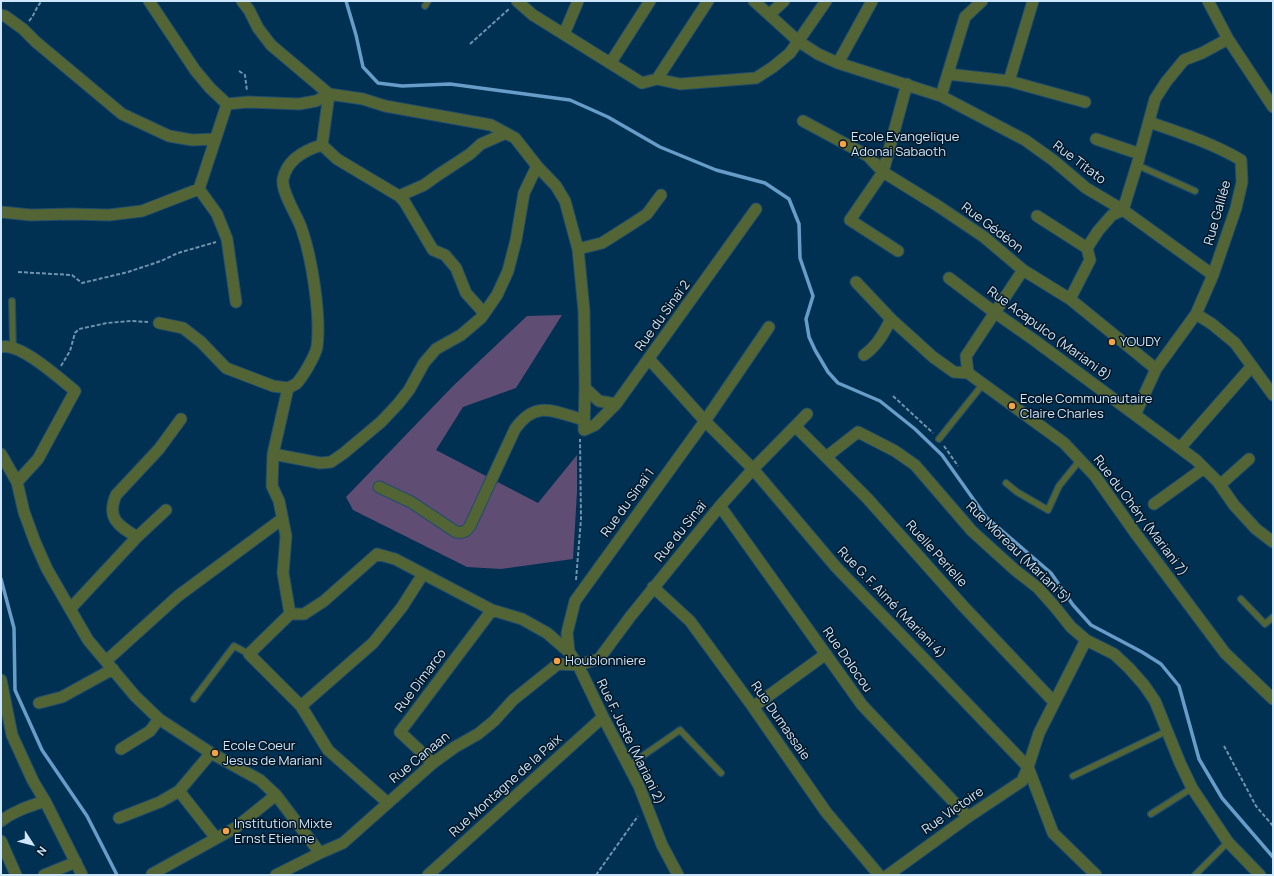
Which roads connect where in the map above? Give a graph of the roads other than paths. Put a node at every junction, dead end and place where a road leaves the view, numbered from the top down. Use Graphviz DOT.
graph roads {
  1 [pos="149,1"];
  2 [pos="242,1"];
  3 [pos="578,1"];
  4 [pos="650,1"];
  5 [pos="708,1"];
  6 [pos="754,1"];
  7 [pos="784,1"];
  8 [pos="826,1"];
  9 [pos="872,1"];
  10 [pos="982,1"];
  11 [pos="1033,1"];
  12 [pos="1208,1"];
  13 [pos="514,4"];
  14 [pos="770,14"];
  15 [pos="1,15"];
  16 [pos="564,34"];
  17 [pos="1228,39"];
  18 [pos="798,41"];
  19 [pos="610,62"];
  20 [pos="838,63"];
  21 [pos="948,74"];
  22 [pos="657,79"];
  23 [pos="1009,81"];
  24 [pos="907,84"];
  25 [pos="329,94"];
  26 [pos="941,96"];
  27 [pos="1085,102"];
  28 [pos="227,104"];
  29 [pos="1273,106"];
  30 [pos="803,121"];
  31 [pos="1149,122"];
  32 [pos="506,134"];
  33 [pos="215,139"];
  34 [pos="1096,139"];
  35 [pos="322,145"];
  36 [pos="1140,154"];
  37 [pos="1137,165"];
  38 [pos="537,166"];
  39 [pos="883,172"];
  40 [pos="199,189"];
  41 [pos="1195,191"];
  42 [pos="661,195"];
  43 [pos="399,196"];
  44 [pos="756,209"];
  45 [pos="1123,210"];
  46 [pos="1,212"];
  47 [pos="1037,216"];
  48 [pos="1087,248"];
  49 [pos="578,249"];
  50 [pos="898,252"];
  51 [pos="1023,270"];
  52 [pos="1213,275"];
  53 [pos="949,278"];
  54 [pos="856,282"];
  55 [pos="1070,299"];
  56 [pos="12,302"];
  57 [pos="236,302"];
  58 [pos="994,312"];
  59 [pos="484,313"];
  60 [pos="1196,314"];
  61 [pos="891,320"];
  62 [pos="159,323"];
  63 [pos="769,327"];
  64 [pos="1,347"];
  65 [pos="13,348"];
  66 [pos="864,355"];
  67 [pos="649,359"];
  68 [pos="1252,366"];
  69 [pos="1156,369"];
  70 [pos="968,373"];
  71 [pos="983,384"];
  72 [pos="288,388"];
  73 [pos="585,388"];
  74 [pos="1273,395"];
  75 [pos="616,404"];
  76 [pos="807,414"];
  77 [pos="1135,415"];
  78 [pos="181,419"];
  79 [pos="705,421"];
  80 [pos="584,425"];
  81 [pos="796,427"];
  82 [pos="939,439"];
  83 [pos="1180,448"];
  84 [pos="1,454"];
  85 [pos="273,454"];
  86 [pos="826,457"];
  87 [pos="1249,459"];
  88 [pos="1080,460"];
  89 [pos="1204,468"];
  90 [pos="753,469"];
  91 [pos="17,482"];
  92 [pos="1006,483"];
  93 [pos="1220,485"];
  94 [pos="379,487"];
  95 [pos="1154,504"];
  96 [pos="720,506"];
  97 [pos="166,510"];
  98 [pos="282,519"];
  99 [pos="137,538"];
  100 [pos="1273,542"];
  101 [pos="423,574"];
  102 [pos="653,587"];
  103 [pos="1242,599"];
  104 [pos="70,609"];
  105 [pos="492,610"];
  106 [pos="290,614"];
  107 [pos="1273,617"];
  108 [pos="1086,640"];
  109 [pos="569,652"];
  110 [pos="249,654"];
  111 [pos="826,654"];
  112 [pos="578,664"];
  113 [pos="110,665"];
  114 [pos="1,680"];
  115 [pos="194,699"];
  116 [pos="1273,699"];
  117 [pos="1054,702"];
  118 [pos="39,703"];
  119 [pos="301,706"];
  120 [pos="753,707"];
  121 [pos="603,717"];
  122 [pos="159,719"];
  123 [pos="6,729"];
  124 [pos="1167,731"];
  125 [pos="121,749"];
  126 [pos="211,753"];
  127 [pos="433,763"];
  128 [pos="628,766"];
  129 [pos="1028,767"];
  130 [pos="721,773"];
  131 [pos="1072,776"];
  132 [pos="1192,788"];
  133 [pos="179,791"];
  134 [pos="276,795"];
  135 [pos="45,801"];
  136 [pos="388,803"];
  137 [pos="1151,814"];
  138 [pos="968,817"];
  139 [pos="119,818"];
  140 [pos="1,821"];
  141 [pos="216,838"];
  142 [pos="1,841"];
  143 [pos="1228,842"];
  144 [pos="320,853"];
  145 [pos="76,862"];
  146 [pos="152,874"];
  147 [pos="16,875"];
  148 [pos="44,875"];
  149 [pos="82,875"];
  150 [pos="276,875"];
  151 [pos="428,875"];
  152 [pos="678,875"];
  153 [pos="879,875"];
  154 [pos="888,875"];
  155 [pos="1096,875"];
  156 [pos="1195,875"];
  157 [pos="1260,875"];
  1 -- 28 [label="street"];
  2 -- 25 [label="street"];
  3 -- 16 [label="street"];
  4 -- 19 [label="street"];
  5 -- 22 [label="street"];
  6 -- 14 [label="street, Rue Titato"];
  7 -- 14 [label="street"];
  8 -- 18 [label="street"];
  9 -- 20 [label="street"];
  10 -- 21 [label="street"];
  11 -- 23 [label="street"];
  12 -- 17 [label="street"];
  13 -- 16 [label="street"];
  14 -- 18 [label="street, Rue Titato"];
  15 -- 33 [label="street"];
  16 -- 19 [label="street"];
  17 -- 29 [label="street"];
  17 -- 31 [label="street"];
  18 -- 20 [label="street, Rue Titato"];
  18 -- 22 [label="street"];
  19 -- 22 [label="street"];
  20 -- 24 [label="street, Rue Titato"];
  21 -- 23 [label="street"];
  21 -- 26 [label="street"];
  23 -- 27 [label="street"];
  24 -- 26 [label="street, Rue Titato"];
  24 -- 39 [label="street"];
  25 -- 28 [label="street"];
  25 -- 32 [label="street"];
  25 -- 35 [label="street"];
  26 -- 45 [label="street, Rue Titato"];
  28 -- 33 [label="street"];
  30 -- 39 [label="street, Rue Gédéon"];
  31 -- 36 [label="street"];
  31 -- 52 [label="street, Rue Galilée"];
  32 -- 38 [label="street"];
  32 -- 43 [label="street"];
  33 -- 40 [label="street"];
  34 -- 36 [label="street"];
  35 -- 43 [label="street"];
  35 -- 72 [label="street"];
  36 -- 37 [label="street"];
  37 -- 41 [label="lane"];
  37 -- 45 [label="street"];
  38 -- 49 [label="street"];
  38 -- 59 [label="street"];
  39 -- 50 [label="street"];
  39 -- 51 [label="street, Rue Gédéon"];
  40 -- 46 [label="street"];
  40 -- 57 [label="street"];
  42 -- 49 [label="street"];
  43 -- 59 [label="street"];
  44 -- 67 [label="street, Rue du Sinaï 2"];
  45 -- 48 [label="street"];
  45 -- 52 [label="street, Rue Titato"];
  47 -- 48 [label="street"];
  48 -- 55 [label="street"];
  49 -- 73 [label="street"];
  51 -- 55 [label="street, Rue Gédéon"];
  51 -- 58 [label="street"];
  52 -- 60 [label="street"];
  53 -- 58 [label="street, Rue Acapulco (Mariani 8)"];
  54 -- 61 [label="street, Rue du Chéry (Mariani 7)"];
  55 -- 69 [label="street, Rue Gédéon"];
  56 -- 65 [label="lane"];
  58 -- 70 [label="street"];
  58 -- 77 [label="street, Rue Acapulco (Mariani 8)"];
  59 -- 85 [label="street"];
  60 -- 68 [label="street"];
  60 -- 69 [label="street"];
  61 -- 66 [label="street"];
  61 -- 70 [label="street, Rue du Chéry (Mariani 7)"];
  62 -- 72 [label="street"];
  63 -- 79 [label="street, Rue du Sinaï 1"];
  64 -- 65 [label="street"];
  65 -- 91 [label="street"];
  67 -- 75 [label="street, Rue du Sinaï 2"];
  67 -- 79 [label="street, Rue G. F. Aimé (Mariani 4)"];
  68 -- 74 [label="street"];
  68 -- 83 [label="street"];
  69 -- 77 [label="street"];
  70 -- 71 [label="street, Rue du Chéry (Mariani 7)"];
  71 -- 82 [label="lane"];
  71 -- 88 [label="street, Rue du Chéry (Mariani 7)"];
  72 -- 85 [label="street"];
  73 -- 75 [label="street"];
  73 -- 80 [label="street"];
  75 -- 80 [label="street, Rue du Sinaï 2"];
  76 -- 81 [label="street, Rue du Sinaï"];
  77 -- 83 [label="street, Rue Acapulco (Mariani 8)"];
  78 -- 99 [label="street"];
  79 -- 90 [label="street, Rue G. F. Aimé (Mariani 4)"];
  79 -- 109 [label="street, Rue du Sinaï 1"];
  80 -- 94 [label="street"];
  81 -- 86 [label="street, Ruelle Perielle"];
  81 -- 90 [label="street, Rue du Sinaï"];
  83 -- 89 [label="street, Rue Acapulco (Mariani 8)"];
  84 -- 91 [label="street"];
  85 -- 98 [label="street"];
  86 -- 108 [label="street, Rue Moreau (Mariani 5)"];
  86 -- 117 [label="street, Ruelle Perielle"];
  87 -- 93 [label="street"];
  88 -- 92 [label="lane"];
  88 -- 116 [label="street, Rue du Chéry (Mariani 7)"];
  89 -- 93 [label="street, Rue Acapulco (Mariani 8)"];
  89 -- 95 [label="street"];
  90 -- 96 [label="street, Rue du Sinaï"];
  90 -- 129 [label="street, Rue G. F. Aimé (Mariani 4)"];
  91 -- 104 [label="street"];
  93 -- 100 [label="street, Rue Acapulco (Mariani 8)"];
  96 -- 102 [label="street, Rue du Sinaï"];
  96 -- 111 [label="street, Rue Dolocou"];
  97 -- 99 [label="street"];
  98 -- 106 [label="street"];
  98 -- 113 [label="street"];
  99 -- 104 [label="street"];
  101 -- 105 [label="street, Rue F. Juste (Mariani 2)"];
  101 -- 106 [label="street, Rue F. Juste (Mariani 2)"];
  101 -- 119 [label="street"];
  102 -- 112 [label="street, Rue du Sinaï"];
  102 -- 120 [label="street, Rue Dumassaie"];
  103 -- 107 [label="lane"];
  104 -- 113 [label="street"];
  105 -- 109 [label="street, Rue F. Juste (Mariani 2)"];
  105 -- 127 [label="street, Rue Dimarco"];
  106 -- 110 [label="street"];
  108 -- 117 [label="street, Rue Victoire"];
  108 -- 124 [label="street, Rue Moreau (Mariani 5)"];
  109 -- 112 [label="street, Rue F. Juste (Mariani 2)"];
  110 -- 115 [label="lane"];
  110 -- 119 [label="street"];
  111 -- 120 [label="street"];
  111 -- 138 [label="street, Rue Dolocou"];
  112 -- 121 [label="street, Rue F. Juste (Mariani 2)"];
  112 -- 127 [label="street, Rue Canaan"];
  113 -- 118 [label="street"];
  113 -- 122 [label="street"];
  114 -- 123 [label="street"];
  117 -- 129 [label="street, Rue Victoire"];
  119 -- 136 [label="street"];
  120 -- 153 [label="street, Rue Dumassaie"];
  121 -- 128 [label="street, Rue F. Juste (Mariani 2)"];
  121 -- 151 [label="street, Rue Montagne de la Paix"];
  122 -- 125 [label="street"];
  122 -- 126 [label="street"];
  123 -- 135 [label="street"];
  124 -- 131 [label="lane"];
  124 -- 132 [label="street, Rue Moreau (Mariani 5)"];
  126 -- 133 [label="street"];
  126 -- 134 [label="street"];
  127 -- 136 [label="street, Rue Canaan"];
  128 -- 130 [label="lane"];
  128 -- 152 [label="street, Rue F. Juste (Mariani 2)"];
  129 -- 138 [label="street, Rue Victoire"];
  129 -- 155 [label="street, Rue G. F. Aimé (Mariani 4)"];
  132 -- 137 [label="lane"];
  132 -- 143 [label="street, Rue Moreau (Mariani 5)"];
  133 -- 139 [label="street"];
  133 -- 141 [label="street"];
  134 -- 141 [label="street"];
  134 -- 144 [label="street"];
  135 -- 140 [label="street"];
  135 -- 145 [label="street"];
  136 -- 144 [label="street, Rue Canaan"];
  138 -- 154 [label="street, Rue Victoire"];
  141 -- 146 [label="street"];
  142 -- 147 [label="street"];
  143 -- 156 [label="lane"];
  143 -- 157 [label="street, Rue Moreau (Mariani 5)"];
  144 -- 150 [label="street, Rue Canaan"];
  145 -- 148 [label="street"];
  145 -- 149 [label="street"];
}
